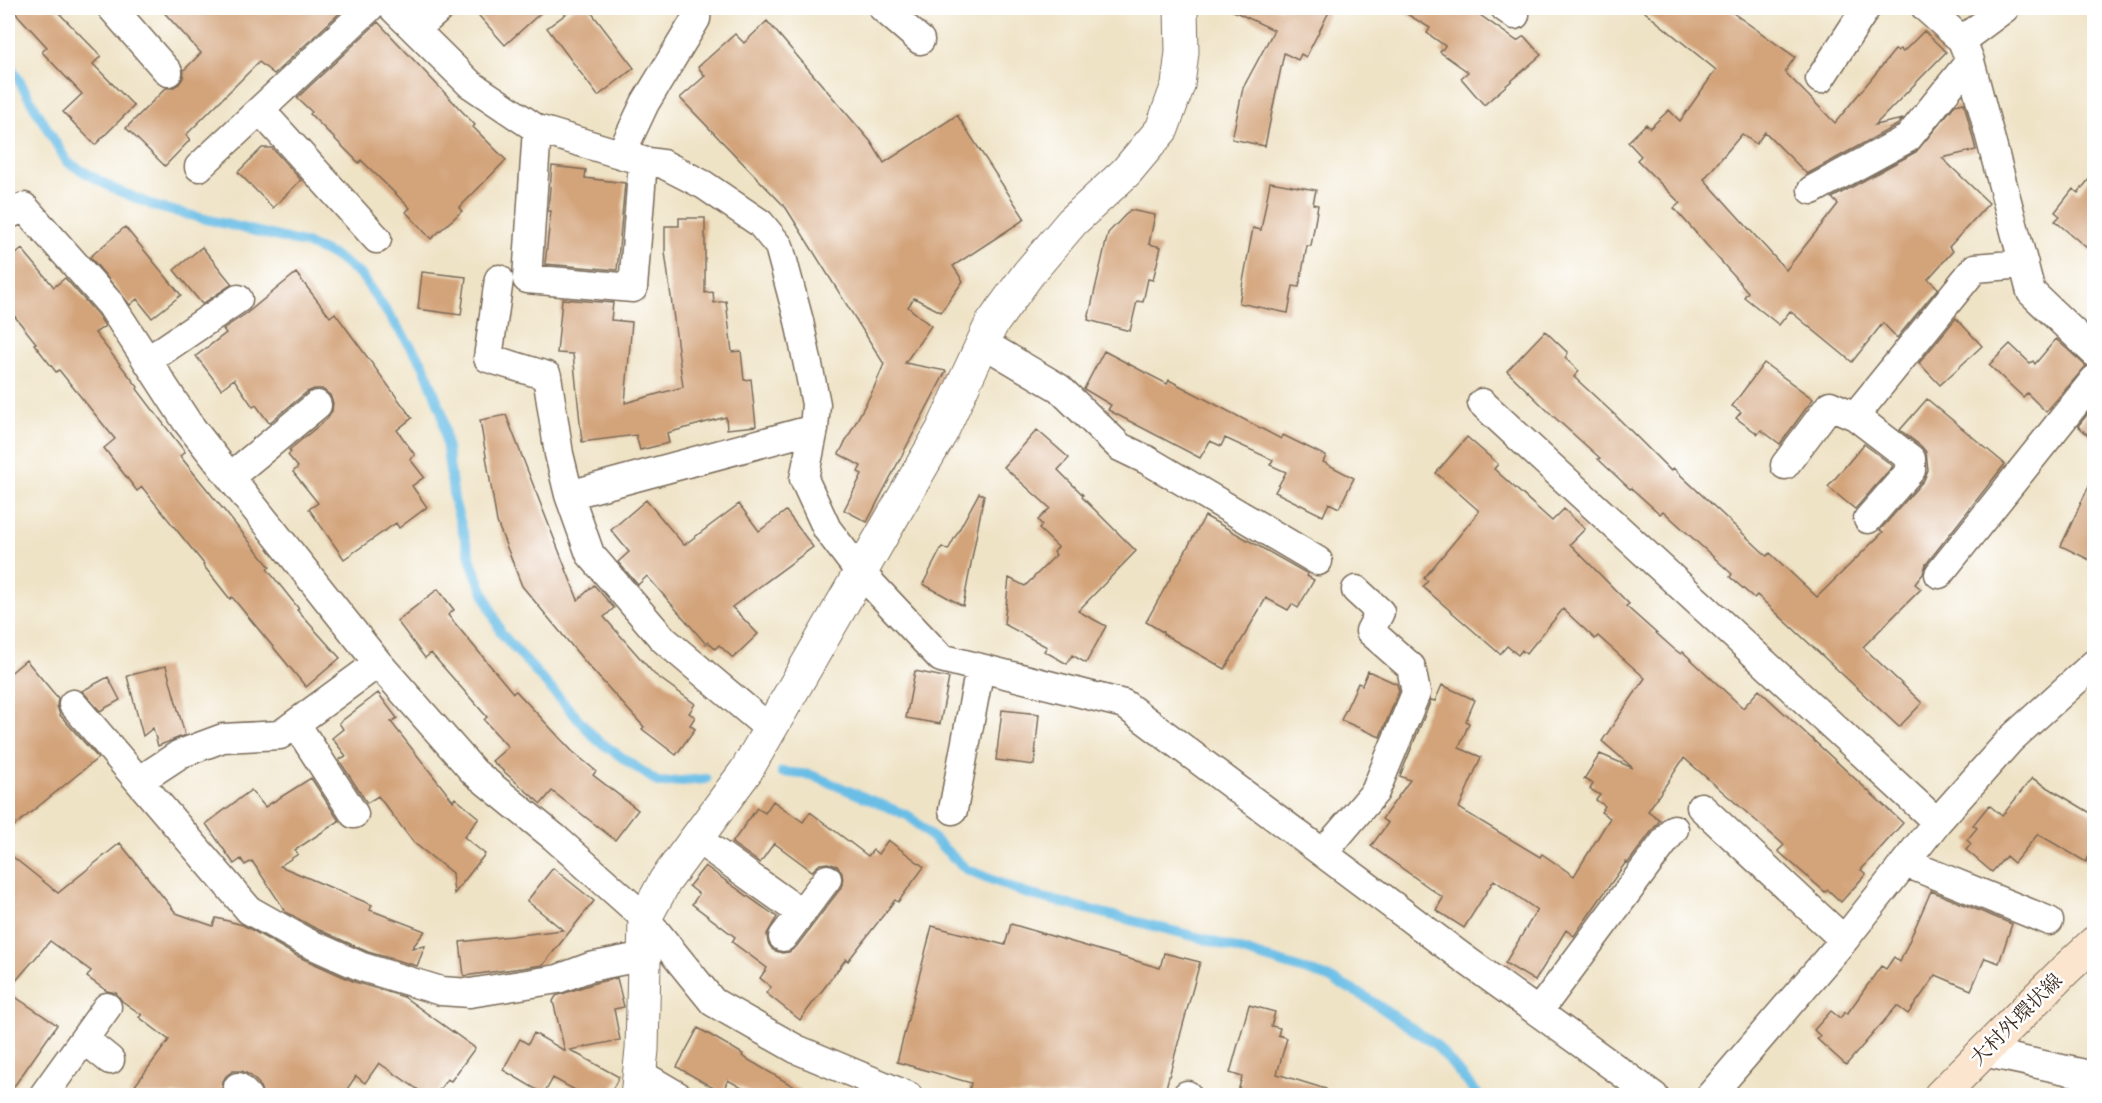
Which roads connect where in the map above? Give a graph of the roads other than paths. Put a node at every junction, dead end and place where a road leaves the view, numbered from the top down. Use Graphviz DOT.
graph roads {
  1 [pos="112,8"];
  2 [pos="369,8"];
  3 [pos="393,8"];
  4 [pos="441,8"];
  5 [pos="697,8"];
  6 [pos="883,8"];
  7 [pos="1181,8"];
  8 [pos="1866,8"];
  9 [pos="1926,8"];
  10 [pos="2005,8"];
  11 [pos="416,29"];
  12 [pos="920,40"];
  13 [pos="1966,51"];
  14 [pos="168,72"];
  15 [pos="1820,79"];
  16 [pos="260,110"];
  17 [pos="537,129"];
  18 [pos="632,157"];
  19 [pos="199,167"];
  20 [pos="1812,190"];
  21 [pos="8,215"];
  22 [pos="377,239"];
  23 [pos="2024,264"];
  24 [pos="499,279"];
  25 [pos="238,299"];
  26 [pos="983,343"];
  27 [pos="2094,352"];
  28 [pos="147,361"];
  29 [pos="2094,380"];
  30 [pos="1482,403"];
  31 [pos="317,405"];
  32 [pos="1855,416"];
  33 [pos="814,429"];
  34 [pos="1785,465"];
  35 [pos="230,477"];
  36 [pos="569,495"];
  37 [pos="1868,519"];
  38 [pos="1318,561"];
  39 [pos="859,571"];
  40 [pos="1939,574"];
  41 [pos="1356,590"];
  42 [pos="378,663"];
  43 [pos="2094,664"];
  44 [pos="980,668"];
  45 [pos="73,704"];
  46 [pos="296,724"];
  47 [pos="770,729"];
  48 [pos="139,781"];
  49 [pos="1701,807"];
  50 [pos="953,810"];
  51 [pos="354,814"];
  52 [pos="1937,822"];
  53 [pos="1674,829"];
  54 [pos="696,838"];
  55 [pos="1323,853"];
  56 [pos="1906,862"];
  57 [pos="827,879"];
  58 [pos="801,913"];
  59 [pos="645,918"];
  60 [pos="2049,921"];
  61 [pos="783,937"];
  62 [pos="1844,940"];
  63 [pos="2094,943"];
  64 [pos="645,956"];
  65 [pos="107,1006"];
  66 [pos="1538,1012"];
  67 [pos="84,1039"];
  68 [pos="1983,1052"];
  69 [pos="110,1060"];
  70 [pos="2094,1076"];
  71 [pos="638,1084"];
  72 [pos="43,1095"];
  73 [pos="678,1095"];
  74 [pos="908,1095"];
  75 [pos="1654,1095"];
  76 [pos="1710,1095"];
  77 [pos="1940,1095"];
  1 -- 14 [label="street"];
  2 -- 16 [label="street"];
  3 -- 11 [label="street"];
  4 -- 11 [label="street"];
  5 -- 18 [label="street"];
  6 -- 12 [label="street"];
  7 -- 26 [label="street"];
  8 -- 15 [label="street"];
  9 -- 13 [label="street"];
  10 -- 13 [label="street"];
  11 -- 17 [label="street"];
  13 -- 20 [label="street"];
  13 -- 23 [label="street"];
  16 -- 19 [label="street"];
  16 -- 22 [label="street"];
  17 -- 18 [label="street"];
  17 -- 18 [label="street"];
  18 -- 33 [label="street"];
  21 -- 28 [label="street"];
  23 -- 27 [label="street"];
  23 -- 32 [label="street"];
  24 -- 36 [label="street"];
  25 -- 28 [label="street"];
  26 -- 38 [label="street"];
  26 -- 39 [label="street"];
  28 -- 35 [label="street"];
  29 -- 40 [label="street"];
  30 -- 52 [label="street"];
  31 -- 35 [label="street"];
  32 -- 34 [label="street"];
  32 -- 37 [label="street"];
  33 -- 36 [label="street"];
  33 -- 39 [label="street"];
  35 -- 42 [label="street"];
  36 -- 47 [label="street"];
  39 -- 44 [label="street"];
  39 -- 47 [label="street"];
  41 -- 55 [label="street"];
  42 -- 46 [label="street"];
  42 -- 59 [label="street"];
  43 -- 52 [label="street"];
  44 -- 50 [label="street"];
  44 -- 55 [label="street"];
  45 -- 48 [label="street"];
  46 -- 48 [label="street"];
  46 -- 51 [label="street"];
  47 -- 54 [label="street"];
  48 -- 64 [label="street"];
  49 -- 62 [label="street"];
  52 -- 56 [label="street"];
  53 -- 66 [label="street"];
  54 -- 58 [label="street"];
  54 -- 59 [label="street"];
  55 -- 66 [label="street"];
  56 -- 60 [label="street"];
  56 -- 62 [label="street"];
  57 -- 58 [label="street"];
  58 -- 61 [label="street"];
  59 -- 64 [label="street"];
  59 -- 74 [label="street"];
  62 -- 76 [label="street"];
  63 -- 68 [label="main road, 大村外環状線"];
  64 -- 71 [label="street"];
  65 -- 67 [label="street"];
  66 -- 75 [label="street"];
  67 -- 69 [label="street"];
  67 -- 72 [label="street"];
  68 -- 70 [label="street"];
  68 -- 77 [label="main road, 大村外環状線"];
  71 -- 73 [label="street"];
}
